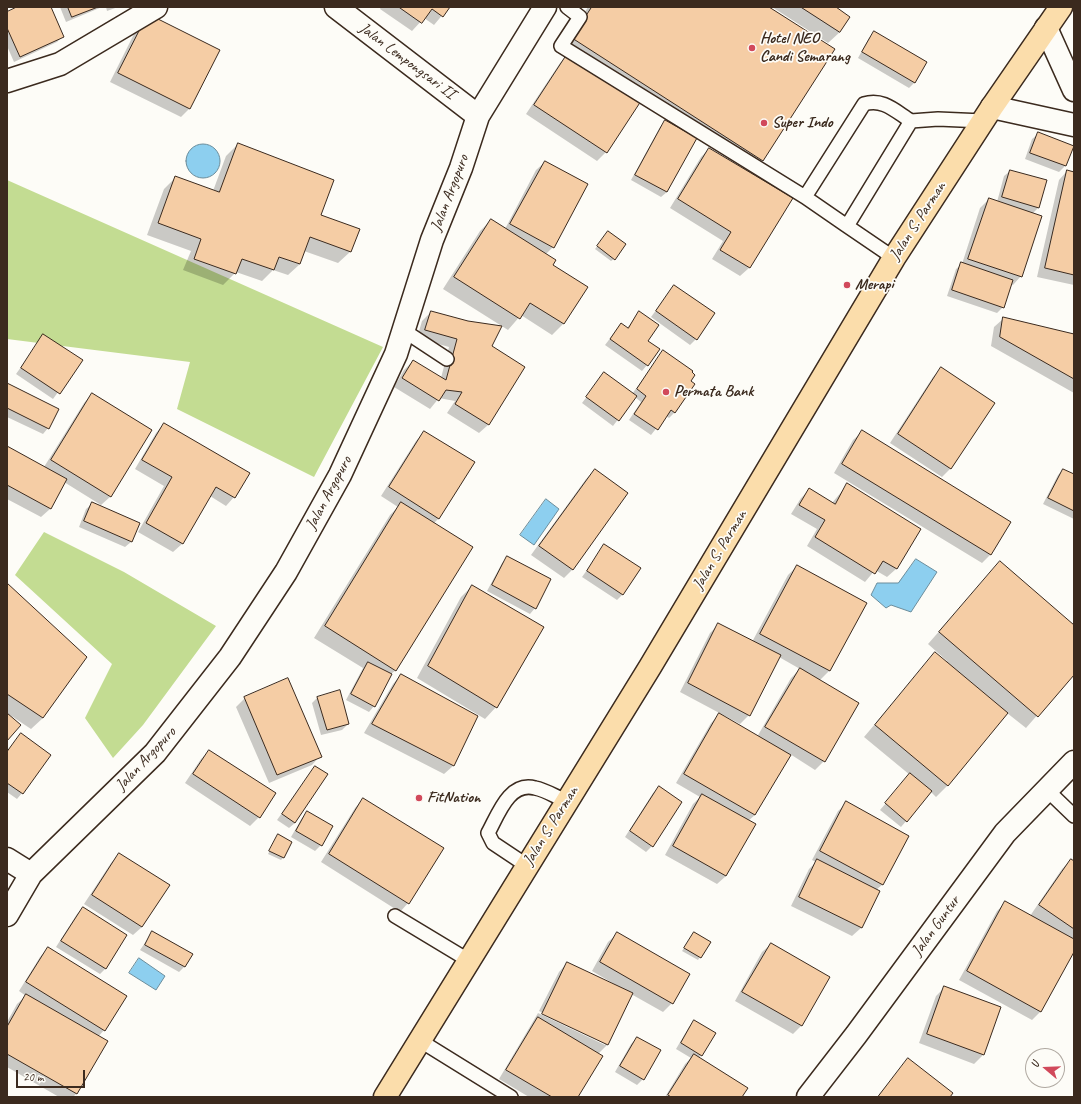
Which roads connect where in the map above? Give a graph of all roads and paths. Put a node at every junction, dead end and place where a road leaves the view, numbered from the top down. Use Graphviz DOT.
graph roads {
  1 [pos="156,7"];
  2 [pos="336,7"];
  3 [pos="545,7"];
  4 [pos="567,7"];
  5 [pos="1061,7"];
  6 [pos="1046,28"];
  7 [pos="7,81"];
  8 [pos="1074,90"];
  9 [pos="987,114"];
  10 [pos="478,116"];
  11 [pos="911,121"];
  12 [pos="1074,125"];
  13 [pos="805,196"];
  14 [pos="847,226"];
  15 [pos="894,258"];
  16 [pos="403,330"];
  17 [pos="447,359"];
  18 [pos="1074,762"];
  19 [pos="1047,790"];
  20 [pos="566,801"];
  21 [pos="1074,816"];
  22 [pos="7,859"];
  23 [pos="526,866"];
  24 [pos="31,874"];
  25 [pos="7,915"];
  26 [pos="395,916"];
  27 [pos="468,960"];
  28 [pos="419,1040"];
  29 [pos="385,1097"];
  30 [pos="511,1097"];
  31 [pos="808,1097"];
  1 -- 7 [label="street"];
  2 -- 10 [label="street, Jalan Lempongsari II"];
  3 -- 10 [label="street, Jalan Argopuro"];
  4 -- 13 [label="lane"];
  5 -- 6 [label="highway, Jalan S. Parman"];
  6 -- 8 [label="street"];
  6 -- 9 [label="highway, Jalan S. Parman"];
  9 -- 11 [label="lane"];
  9 -- 12 [label="street"];
  9 -- 15 [label="highway, Jalan S. Parman"];
  10 -- 16 [label="street, Jalan Argopuro"];
  11 -- 13 [label="lane"];
  11 -- 14 [label="lane"];
  13 -- 14 [label="lane"];
  14 -- 15 [label="lane"];
  15 -- 20 [label="highway, Jalan S. Parman"];
  16 -- 17 [label="lane"];
  16 -- 24 [label="street, Jalan Argopuro"];
  18 -- 19 [label="street, Jalan Guntur"];
  19 -- 21 [label="lane"];
  19 -- 31 [label="street, Jalan Guntur"];
  20 -- 23 [label="highway, Jalan S. Parman"];
  20 -- 23 [label="lane"];
  22 -- 24 [label="street"];
  23 -- 27 [label="highway, Jalan S. Parman"];
  24 -- 25 [label="street, Jalan Argopuro"];
  26 -- 27 [label="lane"];
  27 -- 28 [label="highway, Jalan S. Parman"];
  28 -- 29 [label="highway, Jalan S. Parman"];
  28 -- 30 [label="lane"];
}
